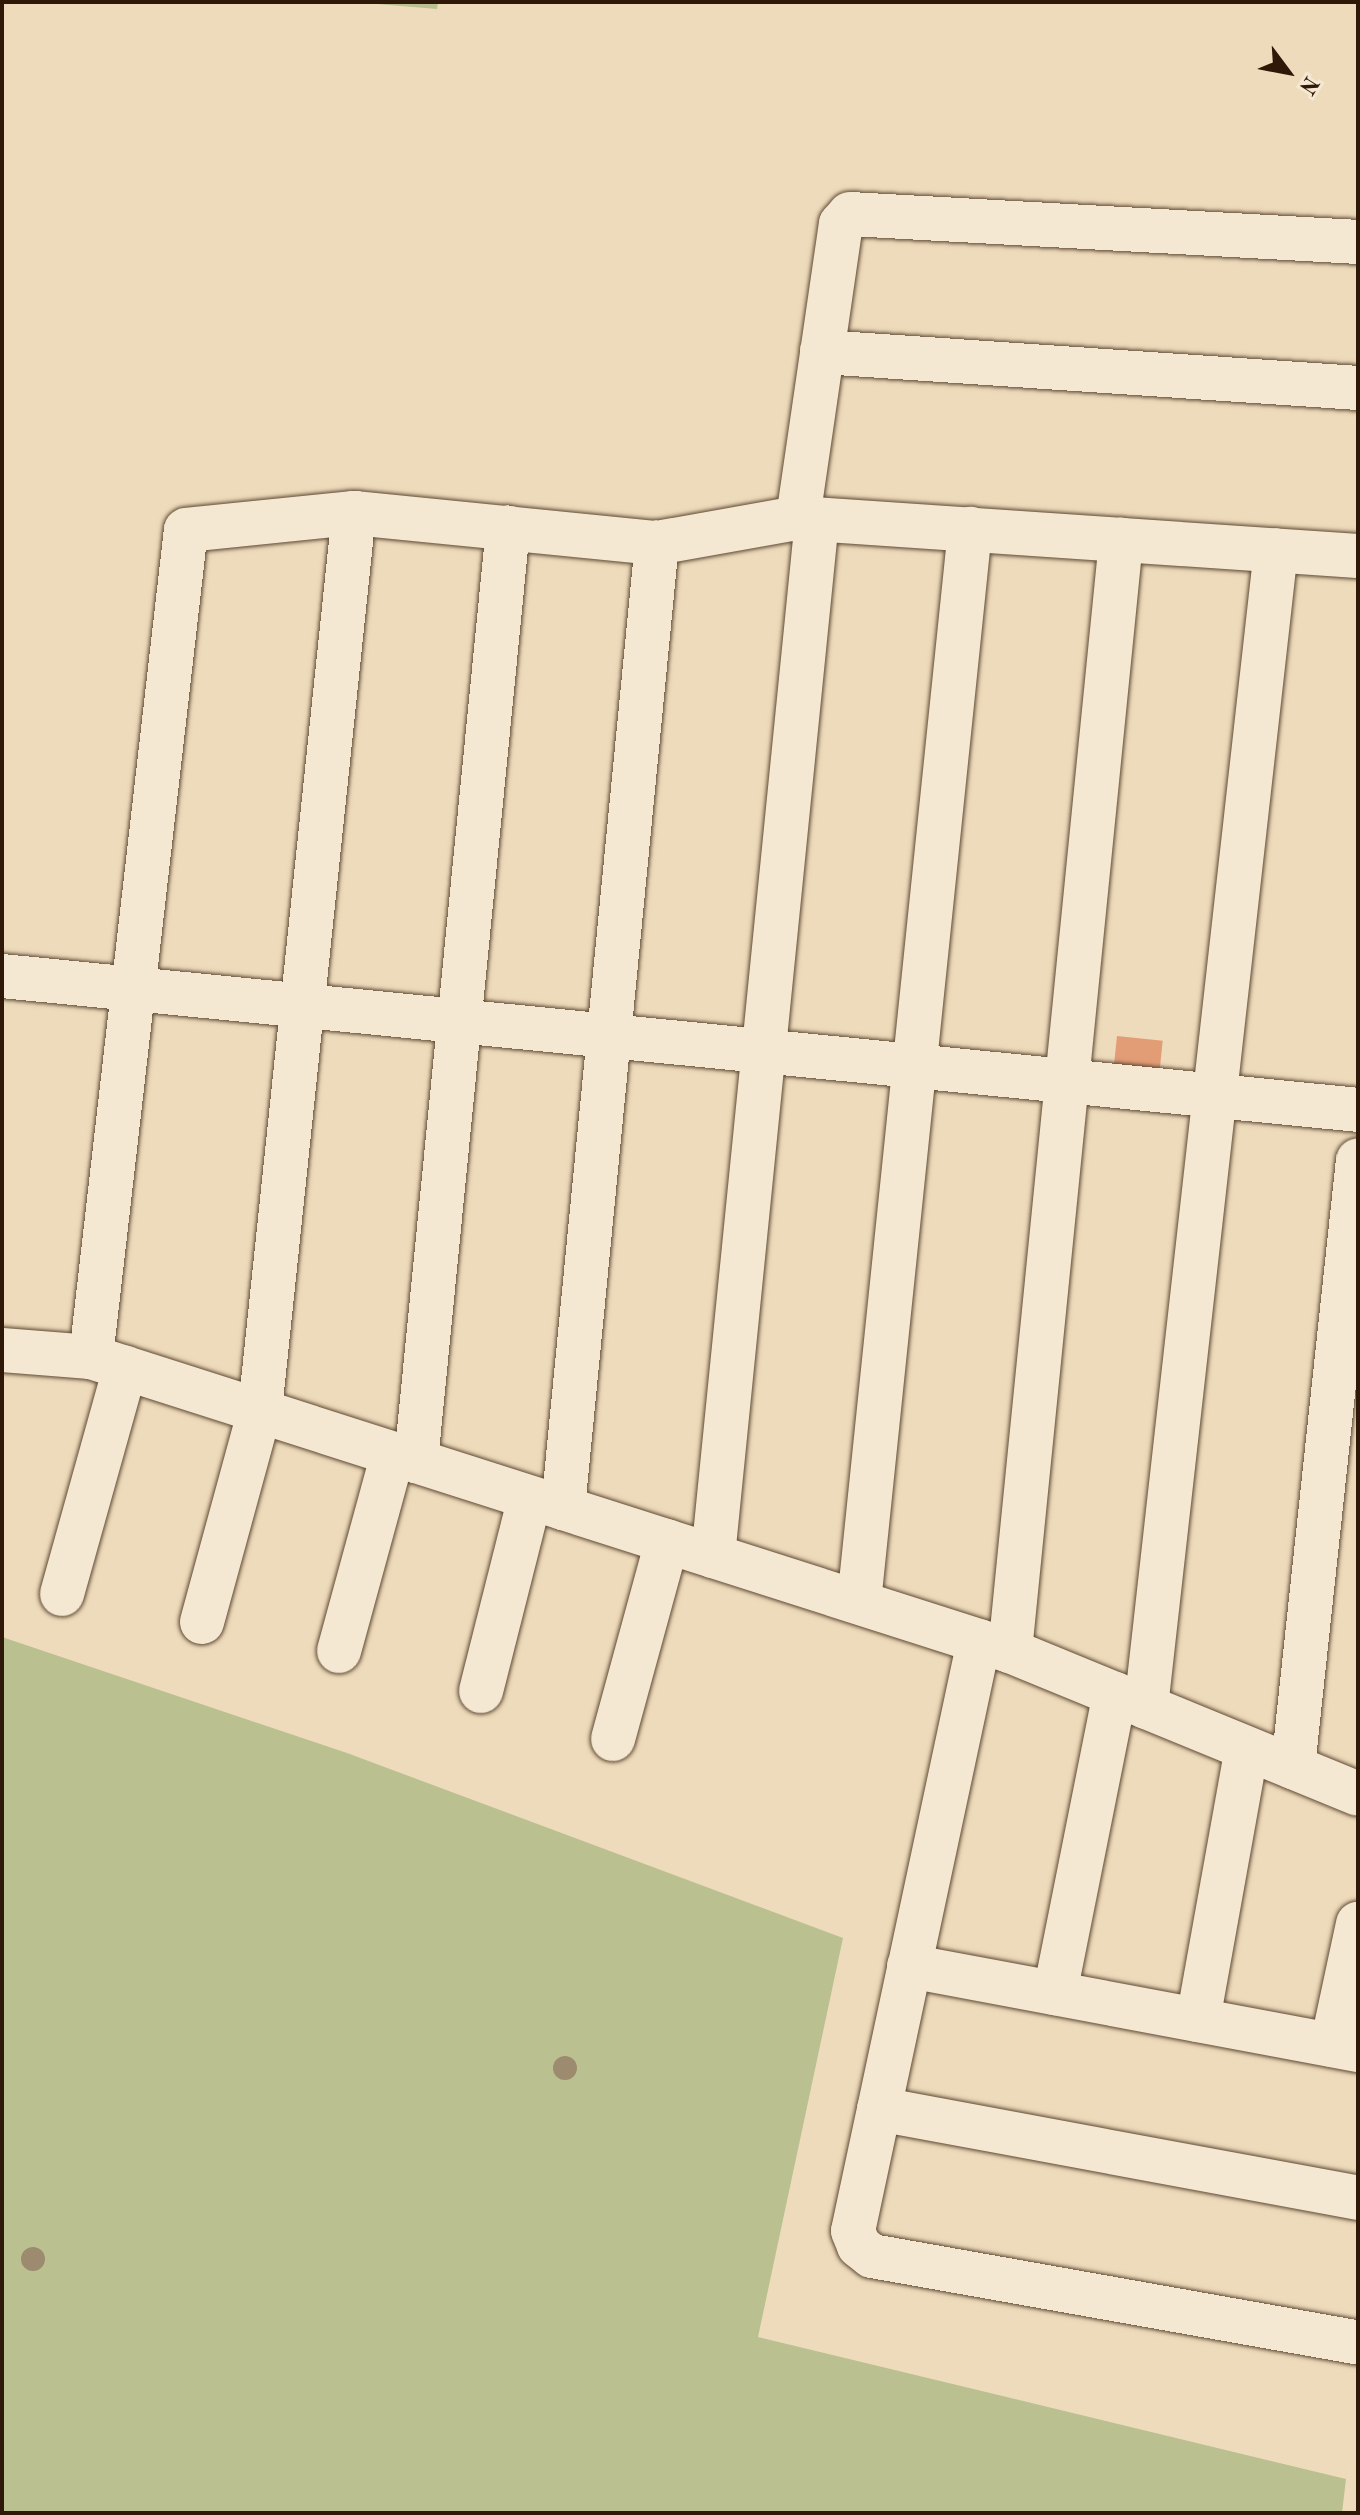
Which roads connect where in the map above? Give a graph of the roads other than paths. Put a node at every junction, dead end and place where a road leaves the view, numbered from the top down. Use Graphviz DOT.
graph roads {
  1 [pos="1358,242"];
  2 [pos="822,352"];
  3 [pos="1358,388"];
  4 [pos="354,513"];
  5 [pos="807,518"];
  6 [pos="508,528"];
  7 [pos="970,529"];
  8 [pos="1121,540"];
  9 [pos="657,543"];
  10 [pos="1276,550"];
  11 [pos="1358,556"];
  12 [pos="2,976"];
  13 [pos="133,989"];
  14 [pos="303,1005"];
  15 [pos="460,1021"];
  16 [pos="609,1036"];
  17 [pos="763,1051"];
  18 [pos="914,1066"];
  19 [pos="1067,1081"];
  20 [pos="1215,1096"];
  21 [pos="1358,1110"];
  22 [pos="1358,1160"];
  23 [pos="2,1350"];
  24 [pos="108,1363"];
  25 [pos="260,1410"];
  26 [pos="404,1458"];
  27 [pos="546,1503"];
  28 [pos="667,1541"];
  29 [pos="713,1556"];
  30 [pos="62,1594"];
  31 [pos="859,1602"];
  32 [pos="202,1622"];
  33 [pos="994,1646"];
  34 [pos="339,1651"];
  35 [pos="481,1691"];
  36 [pos="1130,1700"];
  37 [pos="613,1739"];
  38 [pos="1247,1749"];
  39 [pos="1293,1767"];
  40 [pos="1358,1794"];
  41 [pos="1358,1924"];
  42 [pos="909,1966"];
  43 [pos="1055,1993"];
  44 [pos="1198,2020"];
  45 [pos="1345,2047"];
  46 [pos="879,2109"];
  47 [pos="1358,2198"];
  48 [pos="1358,2343"];
  1 -- 2 [label="street"];
  2 -- 3 [label="street"];
  2 -- 5 [label="street"];
  4 -- 6 [label="street"];
  4 -- 13 [label="street"];
  4 -- 14 [label="street"];
  5 -- 7 [label="street"];
  5 -- 9 [label="street"];
  5 -- 17 [label="street"];
  6 -- 9 [label="street"];
  6 -- 15 [label="street"];
  7 -- 8 [label="street"];
  7 -- 18 [label="street"];
  8 -- 10 [label="street"];
  8 -- 19 [label="street"];
  9 -- 16 [label="street"];
  10 -- 11 [label="street"];
  10 -- 20 [label="street"];
  12 -- 13 [label="street"];
  13 -- 14 [label="street"];
  13 -- 24 [label="street"];
  14 -- 15 [label="street"];
  14 -- 25 [label="street"];
  15 -- 16 [label="street"];
  15 -- 26 [label="street"];
  16 -- 17 [label="street"];
  16 -- 27 [label="street"];
  17 -- 18 [label="street"];
  17 -- 29 [label="street"];
  18 -- 19 [label="street"];
  18 -- 31 [label="street"];
  19 -- 20 [label="street"];
  19 -- 33 [label="street"];
  20 -- 21 [label="street"];
  20 -- 36 [label="street"];
  22 -- 39 [label="street"];
  23 -- 24 [label="street"];
  24 -- 25 [label="street"];
  24 -- 30 [label="street"];
  25 -- 26 [label="street"];
  25 -- 32 [label="street"];
  26 -- 27 [label="street"];
  26 -- 34 [label="street"];
  27 -- 28 [label="street"];
  27 -- 35 [label="street"];
  28 -- 29 [label="street"];
  28 -- 37 [label="street"];
  29 -- 31 [label="street"];
  31 -- 33 [label="street"];
  33 -- 36 [label="street"];
  33 -- 42 [label="street"];
  36 -- 38 [label="street"];
  36 -- 43 [label="street"];
  38 -- 39 [label="street"];
  38 -- 44 [label="street"];
  39 -- 40 [label="street"];
  41 -- 45 [label="street"];
  42 -- 43 [label="street"];
  42 -- 46 [label="street"];
  43 -- 44 [label="street"];
  44 -- 45 [label="street"];
  46 -- 47 [label="street"];
  46 -- 48 [label="street"];
}
